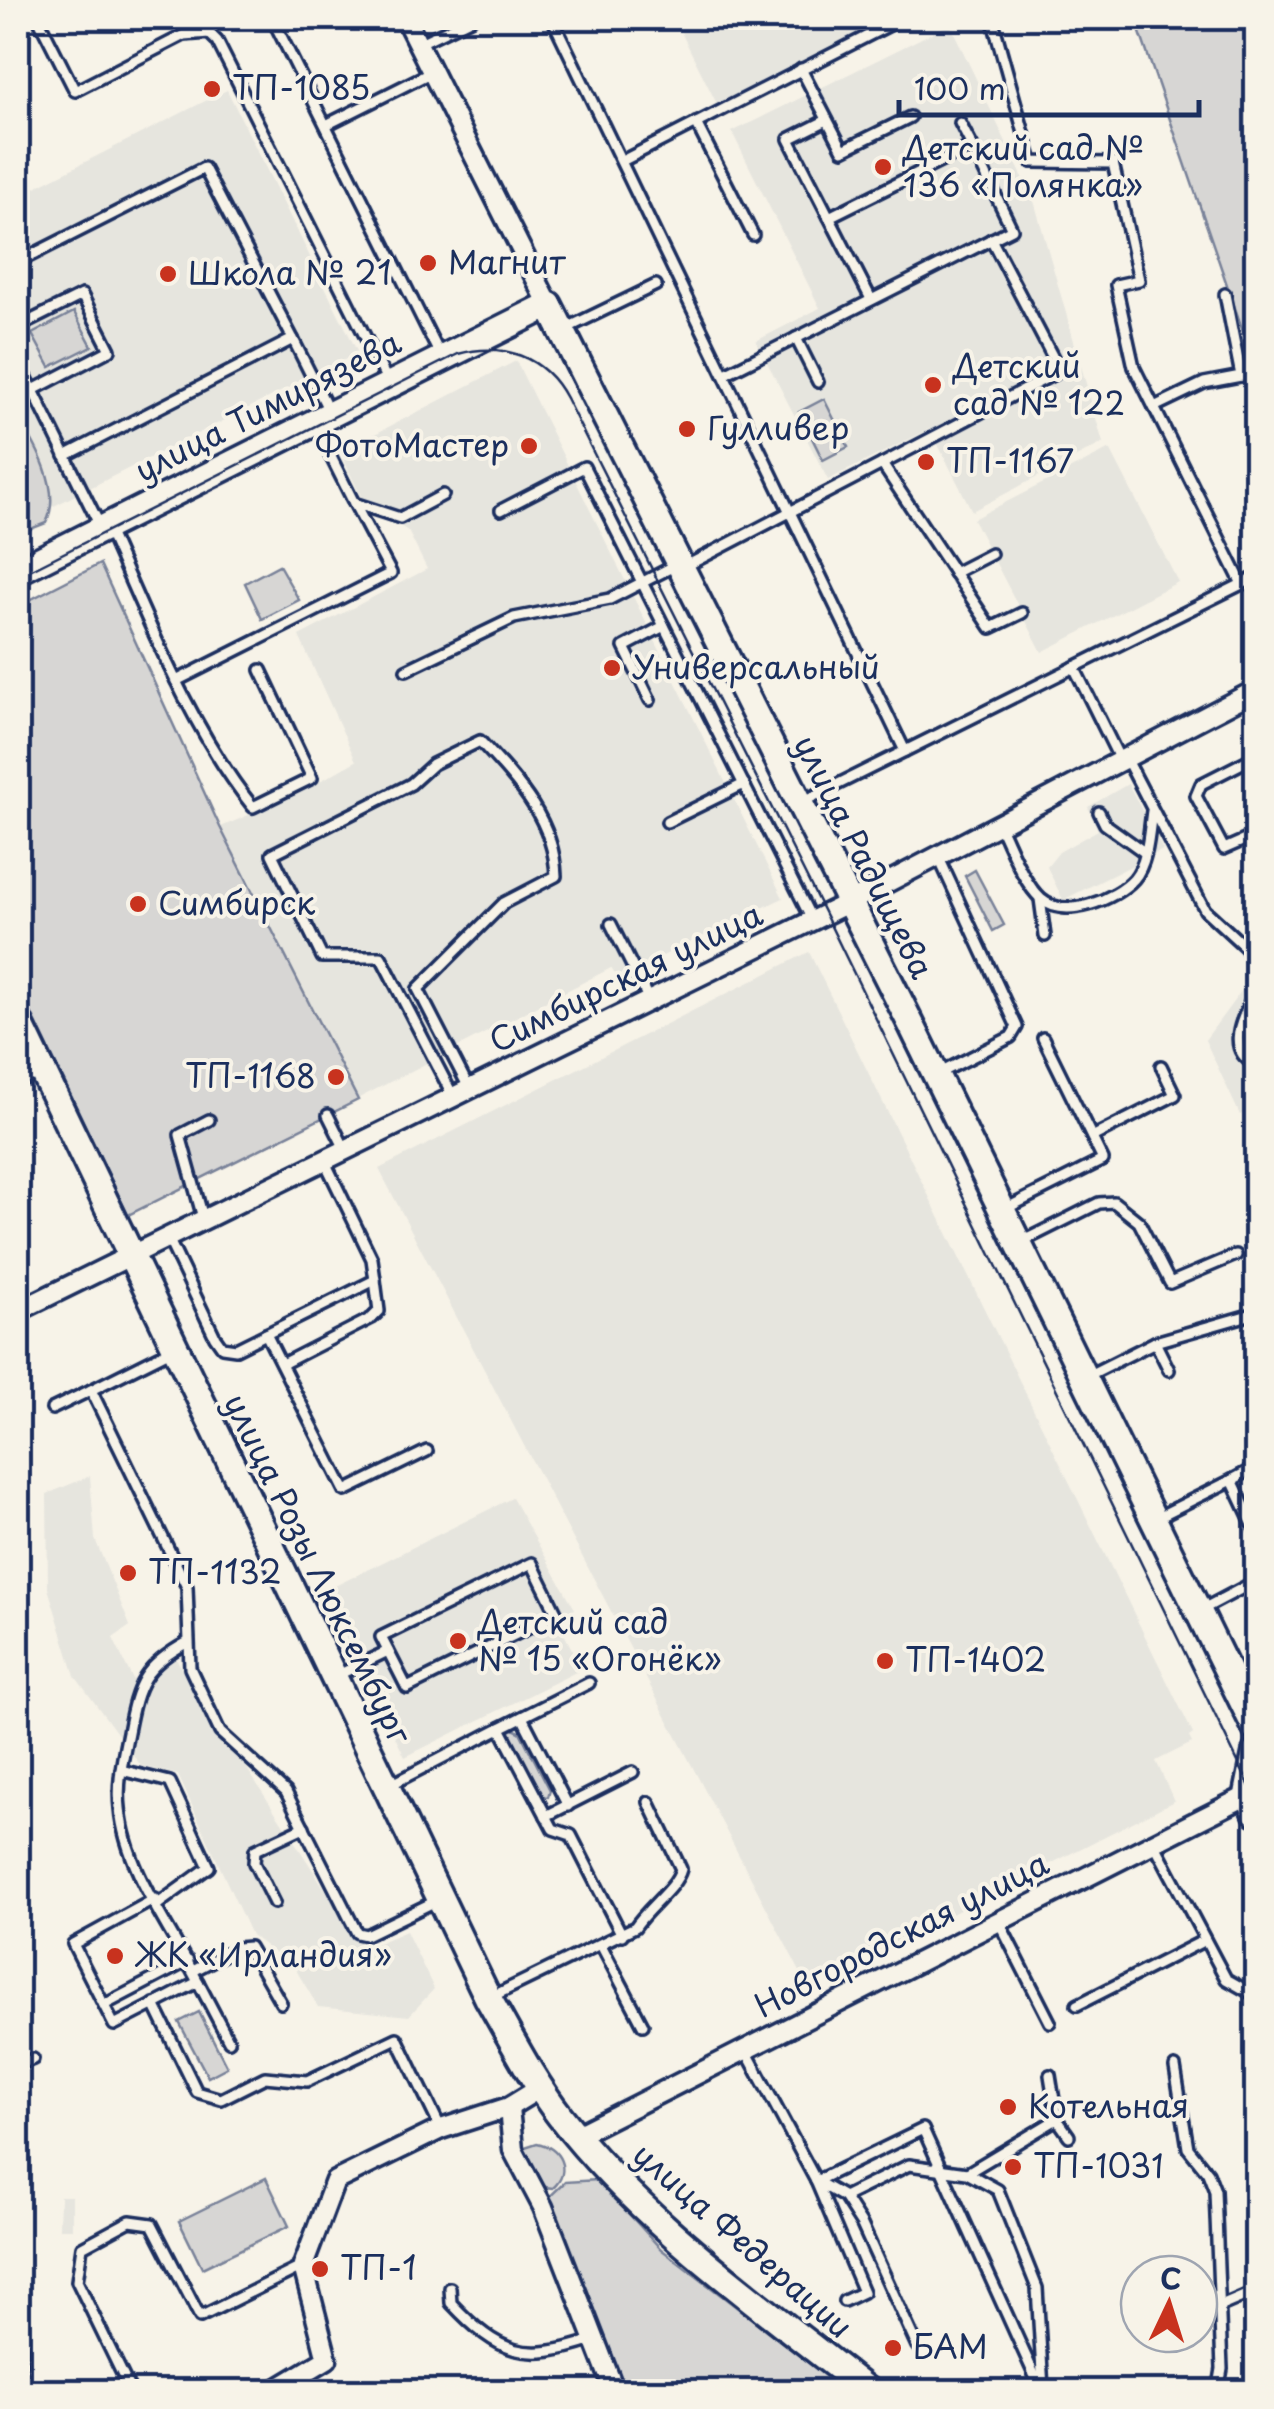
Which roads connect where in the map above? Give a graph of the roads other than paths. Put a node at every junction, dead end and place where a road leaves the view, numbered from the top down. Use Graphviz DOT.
graph roads {
  1 [pos="38,18"];
  2 [pos="272,18"];
  3 [pos="405,18"];
  4 [pos="472,18"];
  5 [pos="552,18"];
  6 [pos="903,18"];
  7 [pos="992,18"];
  8 [pos="418,44"];
  9 [pos="801,69"];
  10 [pos="432,72"];
  11 [pos="910,117"];
  12 [pos="827,120"];
  13 [pos="696,123"];
  14 [pos="960,124"];
  15 [pos="326,126"];
  16 [pos="972,146"];
  17 [pos="622,160"];
  18 [pos="828,217"];
  19 [pos="753,235"];
  20 [pos="992,240"];
  21 [pos="18,262"];
  22 [pos="656,285"];
  23 [pos="1225,294"];
  24 [pos="871,300"];
  25 [pos="549,305"];
  26 [pos="18,328"];
  27 [pos="562,330"];
  28 [pos="796,338"];
  29 [pos="293,340"];
  30 [pos="440,356"];
  31 [pos="18,360"];
  32 [pos="725,374"];
  33 [pos="1256,374"];
  34 [pos="1240,376"];
  35 [pos="818,382"];
  36 [pos="388,383"];
  37 [pos="32,390"];
  38 [pos="1154,407"];
  39 [pos="322,417"];
  40 [pos="66,456"];
  41 [pos="882,464"];
  42 [pos="444,495"];
  43 [pos="354,503"];
  44 [pos="501,510"];
  45 [pos="793,510"];
  46 [pos="104,527"];
  47 [pos="992,554"];
  48 [pos="680,566"];
  49 [pos="18,571"];
  50 [pos="954,574"];
  51 [pos="1256,576"];
  52 [pos="642,582"];
  53 [pos="1242,584"];
  54 [pos="1022,612"];
  55 [pos="664,626"];
  56 [pos="1074,667"];
  57 [pos="261,670"];
  58 [pos="406,670"];
  59 [pos="176,680"];
  60 [pos="1256,690"];
  61 [pos="650,700"];
  62 [pos="905,751"];
  63 [pos="1256,756"];
  64 [pos="1123,759"];
  65 [pos="744,784"];
  66 [pos="800,803"];
  67 [pos="1152,811"];
  68 [pos="1099,812"];
  69 [pos="667,822"];
  70 [pos="998,824"];
  71 [pos="1256,835"];
  72 [pos="1144,852"];
  73 [pos="938,856"];
  74 [pos="1040,898"];
  75 [pos="850,902"];
  76 [pos="812,920"];
  77 [pos="610,924"];
  78 [pos="1045,936"];
  79 [pos="1256,957"];
  80 [pos="1256,991"];
  81 [pos="649,1000"];
  82 [pos="18,1020"];
  83 [pos="1043,1038"];
  84 [pos="1256,1064"];
  85 [pos="1161,1066"];
  86 [pos="42,1070"];
  87 [pos="936,1075"];
  88 [pos="18,1082"];
  89 [pos="461,1092"];
  90 [pos="328,1115"];
  91 [pos="210,1120"];
  92 [pos="1092,1137"];
  93 [pos="345,1149"];
  94 [pos="324,1159"];
  95 [pos="1002,1210"];
  96 [pos="203,1218"];
  97 [pos="167,1236"];
  98 [pos="1019,1244"];
  99 [pos="128,1255"];
  100 [pos="1236,1255"];
  101 [pos="375,1280"];
  102 [pos="18,1310"];
  103 [pos="1256,1313"];
  104 [pos="266,1334"];
  105 [pos="1155,1342"];
  106 [pos="174,1349"];
  107 [pos="282,1364"];
  108 [pos="1170,1370"];
  109 [pos="1084,1378"];
  110 [pos="91,1390"];
  111 [pos="52,1409"];
  112 [pos="427,1452"];
  113 [pos="1256,1467"];
  114 [pos="1232,1480"];
  115 [pos="1154,1519"];
  116 [pos="1256,1531"];
  117 [pos="1256,1581"];
  118 [pos="1199,1611"];
  119 [pos="188,1642"];
  120 [pos="388,1651"];
  121 [pos="334,1678"];
  122 [pos="589,1683"];
  123 [pos="1247,1684"];
  124 [pos="522,1717"];
  125 [pos="500,1728"];
  126 [pos="1256,1729"];
  127 [pos="1256,1752"];
  128 [pos="121,1770"];
  129 [pos="633,1772"];
  130 [pos="386,1786"];
  131 [pos="1254,1798"];
  132 [pos="649,1802"];
  133 [pos="568,1806"];
  134 [pos="546,1816"];
  135 [pos="304,1828"];
  136 [pos="1153,1840"];
  137 [pos="440,1899"];
  138 [pos="157,1902"];
  139 [pos="274,1902"];
  140 [pos="998,1920"];
  141 [pos="622,1935"];
  142 [pos="1205,1940"];
  143 [pos="600,1945"];
  144 [pos="190,1966"];
  145 [pos="198,1982"];
  146 [pos="1256,1996"];
  147 [pos="488,1998"];
  148 [pos="281,2002"];
  149 [pos="154,2004"];
  150 [pos="104,2005"];
  151 [pos="1078,2006"];
  152 [pos="1050,2022"];
  153 [pos="643,2025"];
  154 [pos="229,2041"];
  155 [pos="745,2049"];
  156 [pos="32,2058"];
  157 [pos="18,2066"];
  158 [pos="1175,2068"];
  159 [pos="1050,2075"];
  160 [pos="540,2088"];
  161 [pos="509,2107"];
  162 [pos="1057,2118"];
  163 [pos="441,2129"];
  164 [pos="576,2136"];
  165 [pos="1069,2136"];
  166 [pos="942,2170"];
  167 [pos="967,2173"];
  168 [pos="816,2181"];
  169 [pos="844,2196"];
  170 [pos="303,2266"];
  171 [pos="450,2288"];
  172 [pos="1256,2291"];
  173 [pos="844,2301"];
  174 [pos="1221,2306"];
  175 [pos="593,2340"];
  176 [pos="22,2346"];
  177 [pos="917,2346"];
  178 [pos="20,2392"];
  179 [pos="131,2392"];
  180 [pos="272,2392"];
  181 [pos="615,2392"];
  182 [pos="869,2392"];
  183 [pos="1043,2392"];
  184 [pos="1218,2392"];
  1 -- 36 [label="lane"];
  2 -- 15 [label="lane"];
  3 -- 8 [label="street, улица Радищева"];
  4 -- 8 [label="lane"];
  5 -- 17 [label="lane"];
  6 -- 9 [label="lane"];
  7 -- 38 [label="lane"];
  8 -- 10 [label="street, улица Радищева"];
  9 -- 12 [label="lane"];
  9 -- 13 [label="lane"];
  10 -- 15 [label="lane"];
  10 -- 25 [label="street, улица Радищева"];
  11 -- 12 [label="lane"];
  12 -- 18 [label="lane"];
  13 -- 17 [label="lane"];
  13 -- 19 [label="lane"];
  14 -- 16 [label="lane"];
  15 -- 30 [label="lane"];
  16 -- 18 [label="lane"];
  16 -- 20 [label="lane"];
  17 -- 32 [label="lane"];
  18 -- 24 [label="lane"];
  20 -- 24 [label="lane"];
  20 -- 41 [label="lane"];
  21 -- 29 [label="lane"];
  22 -- 27 [label="lane"];
  23 -- 34 [label="lane"];
  24 -- 28 [label="lane"];
  25 -- 27 [label="street, улица Радищева"];
  25 -- 30 [label="street, улица Тимирязева"];
  26 -- 37 [label="lane"];
  27 -- 48 [label="street, улица Радищева"];
  28 -- 32 [label="lane"];
  28 -- 35 [label="lane"];
  29 -- 39 [label="lane"];
  29 -- 40 [label="lane"];
  30 -- 36 [label="street, улица Тимирязева"];
  31 -- 37 [label="lane"];
  32 -- 45 [label="lane"];
  33 -- 34 [label="lane"];
  34 -- 38 [label="lane"];
  36 -- 39 [label="street, улица Тимирязева"];
  37 -- 40 [label="lane"];
  38 -- 53 [label="lane"];
  39 -- 43 [label="lane"];
  39 -- 46 [label="street, улица Тимирязева"];
  40 -- 46 [label="lane"];
  41 -- 45 [label="lane"];
  41 -- 50 [label="lane"];
  42 -- 43 [label="lane"];
  43 -- 59 [label="lane"];
  44 -- 52 [label="lane"];
  45 -- 48 [label="lane"];
  45 -- 62 [label="lane"];
  46 -- 49 [label="street, улица Тимирязева"];
  46 -- 59 [label="lane"];
  47 -- 50 [label="lane"];
  48 -- 52 [label="lane"];
  48 -- 66 [label="street, улица Радищева"];
  50 -- 54 [label="lane"];
  51 -- 53 [label="lane"];
  52 -- 55 [label="lane"];
  52 -- 58 [label="lane"];
  53 -- 56 [label="lane"];
  55 -- 61 [label="lane"];
  55 -- 65 [label="lane"];
  56 -- 62 [label="lane"];
  56 -- 64 [label="lane"];
  57 -- 59 [label="lane"];
  60 -- 64 [label="street, Симбирская улица"];
  62 -- 66 [label="lane"];
  63 -- 71 [label="lane"];
  64 -- 67 [label="lane"];
  64 -- 70 [label="street, Симбирская улица"];
  65 -- 69 [label="lane"];
  65 -- 76 [label="lane"];
  66 -- 75 [label="street, улица Радищева"];
  67 -- 72 [label="lane"];
  67 -- 79 [label="lane"];
  68 -- 72 [label="lane"];
  70 -- 73 [label="street, Симбирская улица"];
  70 -- 74 [label="lane"];
  72 -- 74 [label="lane"];
  73 -- 75 [label="street, Симбирская улица"];
  73 -- 87 [label="lane"];
  74 -- 78 [label="lane"];
  75 -- 76 [label="street, Симбирская улица"];
  75 -- 87 [label="street, улица Радищева"];
  76 -- 81 [label="street, Симбирская улица"];
  77 -- 81 [label="lane"];
  80 -- 84 [label="lane"];
  81 -- 89 [label="street, Симбирская улица"];
  82 -- 86 [label="street, улица Розы Люксембург"];
  83 -- 92 [label="lane"];
  85 -- 92 [label="lane"];
  86 -- 88 [label="lane"];
  86 -- 99 [label="street, улица Розы Люксембург"];
  87 -- 95 [label="street, улица Радищева"];
  89 -- 89 [label="lane"];
  89 -- 93 [label="street, Симбирская улица"];
  90 -- 93 [label="lane"];
  91 -- 96 [label="lane"];
  92 -- 95 [label="lane"];
  93 -- 94 [label="street, Симбирская улица"];
  94 -- 96 [label="street, Симбирская улица"];
  94 -- 101 [label="lane"];
  95 -- 98 [label="street, улица Радищева"];
  96 -- 97 [label="street, Симбирская улица"];
  97 -- 99 [label="street, Симбирская улица"];
  97 -- 104 [label="lane"];
  98 -- 100 [label="lane"];
  98 -- 109 [label="street, улица Радищева"];
  99 -- 102 [label="street, Симбирская улица"];
  99 -- 106 [label="street, улица Розы Люксембург"];
  101 -- 104 [label="lane"];
  101 -- 107 [label="lane"];
  103 -- 105 [label="lane"];
  104 -- 107 [label="lane"];
  105 -- 108 [label="lane"];
  105 -- 109 [label="lane"];
  106 -- 110 [label="lane"];
  106 -- 121 [label="street, улица Розы Люксембург"];
  107 -- 112 [label="lane"];
  109 -- 115 [label="street, улица Радищева"];
  110 -- 111 [label="lane"];
  110 -- 119 [label="lane"];
  113 -- 114 [label="lane"];
  114 -- 115 [label="lane"];
  114 -- 116 [label="lane"];
  115 -- 118 [label="street, улица Радищева"];
  117 -- 118 [label="lane"];
  118 -- 123 [label="street, улица Радищева"];
  119 -- 128 [label="lane"];
  119 -- 135 [label="lane"];
  120 -- 120 [label="lane"];
  120 -- 121 [label="lane"];
  121 -- 130 [label="street, улица Розы Люксембург"];
  122 -- 124 [label="lane"];
  123 -- 126 [label="street, улица Радищева"];
  124 -- 125 [label="lane"];
  124 -- 133 [label="lane"];
  125 -- 130 [label="lane"];
  125 -- 134 [label="lane"];
  127 -- 131 [label="street"];
  128 -- 138 [label="lane"];
  128 -- 138 [label="lane"];
  129 -- 133 [label="lane"];
  130 -- 137 [label="street, улица Розы Люксембург"];
  131 -- 136 [label="street, Новгородская улица"];
  132 -- 141 [label="lane"];
  133 -- 134 [label="lane"];
  134 -- 141 [label="lane"];
  135 -- 137 [label="lane"];
  135 -- 139 [label="lane"];
  136 -- 140 [label="street, Новгородская улица"];
  136 -- 142 [label="lane"];
  137 -- 147 [label="street, улица Розы Люксембург"];
  138 -- 144 [label="lane"];
  138 -- 150 [label="lane"];
  140 -- 152 [label="lane"];
  140 -- 155 [label="street, Новгородская улица"];
  141 -- 143 [label="lane"];
  142 -- 146 [label="lane"];
  142 -- 151 [label="lane"];
  143 -- 147 [label="lane"];
  143 -- 153 [label="lane"];
  144 -- 145 [label="lane"];
  144 -- 148 [label="lane"];
  144 -- 150 [label="lane"];
  145 -- 149 [label="lane"];
  145 -- 154 [label="lane"];
  147 -- 160 [label="street, улица Розы Люксембург"];
  149 -- 150 [label="lane"];
  149 -- 163 [label="lane"];
  155 -- 164 [label="street, Новгородская улица"];
  155 -- 168 [label="lane"];
  156 -- 157 [label="lane"];
  158 -- 174 [label="lane"];
  159 -- 162 [label="lane"];
  160 -- 161 [label="street"];
  160 -- 164 [label="street, улица Розы Люксембург"];
  161 -- 163 [label="street"];
  161 -- 175 [label="street"];
  162 -- 165 [label="lane"];
  162 -- 167 [label="lane"];
  163 -- 170 [label="street"];
  164 -- 182 [label="street, улица Федерации"];
  166 -- 167 [label="lane"];
  166 -- 168 [label="lane"];
  166 -- 169 [label="lane"];
  166 -- 183 [label="lane"];
  167 -- 183 [label="lane"];
  168 -- 169 [label="lane"];
  168 -- 173 [label="lane"];
  169 -- 177 [label="lane"];
  170 -- 179 [label="lane"];
  170 -- 180 [label="street"];
  171 -- 175 [label="lane"];
  172 -- 174 [label="lane"];
  174 -- 184 [label="lane"];
  175 -- 181 [label="street"];
  176 -- 178 [label="lane"];
}
